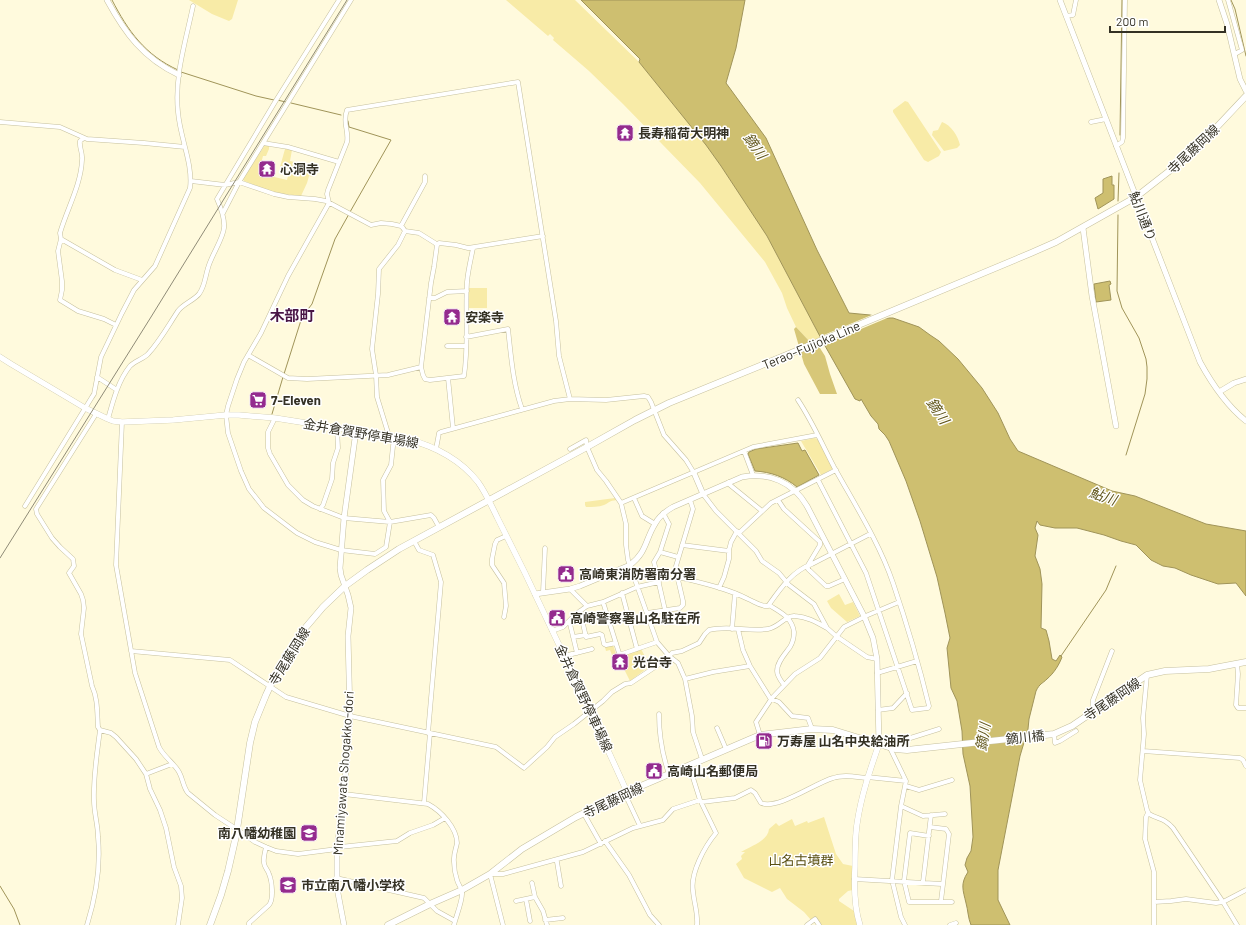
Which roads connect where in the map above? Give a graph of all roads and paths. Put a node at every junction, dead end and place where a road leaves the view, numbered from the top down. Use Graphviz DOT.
graph roads {
  1 [pos="106,0"];
  2 [pos="339,0"];
  3 [pos="351,0"];
  4 [pos="1060,0"];
  5 [pos="1076,0"];
  6 [pos="1125,0"];
  7 [pos="1219,0"];
  8 [pos="1228,0"];
  9 [pos="194,6"];
  10 [pos="1066,16"];
  11 [pos="1235,54"];
  12 [pos="179,75"];
  13 [pos="1246,91"];
  14 [pos="1246,96"];
  15 [pos="1106,119"];
  16 [pos="0,122"];
  17 [pos="1091,122"];
  18 [pos="84,138"];
  19 [pos="263,143"];
  20 [pos="1116,146"];
  21 [pos="185,147"];
  22 [pos="339,162"];
  23 [pos="425,176"];
  24 [pos="191,181"];
  25 [pos="239,182"];
  26 [pos="225,185"];
  27 [pos="1136,197"];
  28 [pos="330,203"];
  29 [pos="222,213"];
  30 [pos="400,226"];
  31 [pos="1083,228"];
  32 [pos="405,231"];
  33 [pos="543,236"];
  34 [pos="61,239"];
  35 [pos="437,245"];
  36 [pos="473,248"];
  37 [pos="142,280"];
  38 [pos="467,291"];
  39 [pos="429,298"];
  40 [pos="116,325"];
  41 [pos="466,336"];
  42 [pos="446,346"];
  43 [pos="466,346"];
  44 [pos="248,355"];
  45 [pos="0,357"];
  46 [pos="421,367"];
  47 [pos="376,375"];
  48 [pos="97,377"];
  49 [pos="448,378"];
  50 [pos="1246,379"];
  51 [pos="117,390"];
  52 [pos="1219,392"];
  53 [pos="570,399"];
  54 [pos="798,400"];
  55 [pos="85,408"];
  56 [pos="522,409"];
  57 [pos="654,410"];
  58 [pos="96,414"];
  59 [pos="226,415"];
  60 [pos="275,418"];
  61 [pos="108,420"];
  62 [pos="1246,421"];
  63 [pos="122,422"];
  64 [pos="1116,426"];
  65 [pos="337,428"];
  66 [pos="453,428"];
  67 [pos="356,432"];
  68 [pos="817,435"];
  69 [pos="391,436"];
  70 [pos="587,447"];
  71 [pos="570,448"];
  72 [pos="436,449"];
  73 [pos="744,451"];
  74 [pos="836,470"];
  75 [pos="694,473"];
  76 [pos="753,475"];
  77 [pos="818,480"];
  78 [pos="729,482"];
  79 [pos="795,491"];
  80 [pos="703,494"];
  81 [pos="634,498"];
  82 [pos="489,500"];
  83 [pos="690,500"];
  84 [pos="778,500"];
  85 [pos="621,503"];
  86 [pos="25,506"];
  87 [pos="320,509"];
  88 [pos="762,511"];
  89 [pos="663,513"];
  90 [pos="344,518"];
  91 [pos="390,522"];
  92 [pos="655,524"];
  93 [pos="439,527"];
  94 [pos="738,532"];
  95 [pos="870,534"];
  96 [pos="506,536"];
  97 [pos="414,541"];
  98 [pos="851,544"];
  99 [pos="682,545"];
  100 [pos="545,548"];
  101 [pos="341,550"];
  102 [pos="660,552"];
  103 [pos="729,552"];
  104 [pos="832,553"];
  105 [pos="678,557"];
  106 [pos="630,565"];
  107 [pos="808,565"];
  108 [pos="678,577"];
  109 [pos="845,579"];
  110 [pos="786,581"];
  111 [pos="659,582"];
  112 [pos="345,586"];
  113 [pos="637,587"];
  114 [pos="719,588"];
  115 [pos="570,589"];
  116 [pos="543,592"];
  117 [pos="622,593"];
  118 [pos="735,593"];
  119 [pos="534,594"];
  120 [pos="603,602"];
  121 [pos="899,602"];
  122 [pos="769,605"];
  123 [pos="587,606"];
  124 [pos="665,610"];
  125 [pos="879,610"];
  126 [pos="580,611"];
  127 [pos="647,614"];
  128 [pos="864,616"];
  129 [pos="504,617"];
  130 [pos="787,617"];
  131 [pos="569,622"];
  132 [pos="827,628"];
  133 [pos="732,629"];
  134 [pos="738,630"];
  135 [pos="552,631"];
  136 [pos="586,635"];
  137 [pos="836,636"];
  138 [pos="573,637"];
  139 [pos="657,642"];
  140 [pos="616,643"];
  141 [pos="592,649"];
  142 [pos="637,649"];
  143 [pos="131,651"];
  144 [pos="1112,651"];
  145 [pos="576,653"];
  146 [pos="564,656"];
  147 [pos="669,656"];
  148 [pos="877,659"];
  149 [pos="917,661"];
  150 [pos="1246,662"];
  151 [pos="1237,664"];
  152 [pos="750,666"];
  153 [pos="898,666"];
  154 [pos="877,673"];
  155 [pos="1147,675"];
  156 [pos="685,680"];
  157 [pos="784,685"];
  158 [pos="270,686"];
  159 [pos="907,693"];
  160 [pos="772,698"];
  161 [pos="1246,708"];
  162 [pos="878,710"];
  163 [pos="590,711"];
  164 [pos="1092,713"];
  165 [pos="659,714"];
  166 [pos="350,716"];
  167 [pos="717,728"];
  168 [pos="939,728"];
  169 [pos="812,729"];
  170 [pos="100,730"];
  171 [pos="1076,731"];
  172 [pos="429,733"];
  173 [pos="1053,734"];
  174 [pos="760,735"];
  175 [pos="879,744"];
  176 [pos="949,746"];
  177 [pos="890,747"];
  178 [pos="726,748"];
  179 [pos="900,750"];
  180 [pos="1143,751"];
  181 [pos="702,759"];
  182 [pos="172,764"];
  183 [pos="689,765"];
  184 [pos="1246,766"];
  185 [pos="146,774"];
  186 [pos="669,774"];
  187 [pos="867,777"];
  188 [pos="952,780"];
  189 [pos="906,783"];
  190 [pos="626,793"];
  191 [pos="344,794"];
  192 [pos="701,801"];
  193 [pos="424,803"];
  194 [pos="901,806"];
  195 [pos="1148,813"];
  196 [pos="584,814"];
  197 [pos="945,814"];
  198 [pos="931,815"];
  199 [pos="445,818"];
  200 [pos="640,826"];
  201 [pos="930,827"];
  202 [pos="237,829"];
  203 [pos="929,836"];
  204 [pos="603,842"];
  205 [pos="266,847"];
  206 [pos="337,850"];
  207 [pos="556,860"];
  208 [pos="490,874"];
  209 [pos="336,878"];
  210 [pos="854,879"];
  211 [pos="892,880"];
  212 [pos="904,881"];
  213 [pos="923,882"];
  214 [pos="532,883"];
  215 [pos="942,884"];
  216 [pos="561,886"];
  217 [pos="462,890"];
  218 [pos="1246,890"];
  219 [pos="535,898"];
  220 [pos="526,899"];
  221 [pos="516,901"];
  222 [pos="941,901"];
  223 [pos="952,902"];
  224 [pos="1154,902"];
  225 [pos="1223,902"];
  226 [pos="430,904"];
  227 [pos="563,918"];
  228 [pos="530,921"];
  229 [pos="546,923"];
  230 [pos="956,923"];
  231 [pos="454,924"];
  232 [pos="87,925"];
  233 [pos="178,925"];
  234 [pos="210,925"];
  235 [pos="249,925"];
  236 [pos="344,925"];
  237 [pos="388,925"];
  238 [pos="503,925"];
  239 [pos="659,925"];
  240 [pos="697,925"];
  241 [pos="807,925"];
  242 [pos="819,925"];
  243 [pos="860,925"];
  244 [pos="905,925"];
  245 [pos="950,925"];
  246 [pos="1154,925"];
  247 [pos="1237,925"];
  1 -- 12 [label="street"];
  2 -- 26 [label="street"];
  3 -- 19 [label="street"];
  4 -- 10 [label="street, 鮎川通り"];
  5 -- 10 [label="street"];
  6 -- 20 [label="street"];
  7 -- 11 [label="street"];
  8 -- 11 [label="street"];
  9 -- 12 [label="street"];
  10 -- 15 [label="street, 鮎川通り"];
  11 -- 13 [label="street"];
  12 -- 21 [label="street"];
  14 -- 27 [label="main road, 寺尾藤岡線"];
  15 -- 17 [label="street"];
  15 -- 20 [label="street, 鮎川通り"];
  16 -- 18 [label="street"];
  18 -- 21 [label="street"];
  18 -- 34 [label="street"];
  19 -- 22 [label="street"];
  19 -- 25 [label="street"];
  20 -- 27 [label="street, 鮎川通り"];
  21 -- 24 [label="street"];
  22 -- 28 [label="street"];
  22 -- 33 [label="street"];
  23 -- 30 [label="street"];
  24 -- 26 [label="street"];
  24 -- 37 [label="street"];
  25 -- 26 [label="street"];
  25 -- 28 [label="street"];
  25 -- 29 [label="street"];
  26 -- 29 [label="street"];
  27 -- 31 [label="main road, Terao-Fujioka Line"];
  27 -- 52 [label="street, 鮎川通り"];
  28 -- 30 [label="street"];
  28 -- 44 [label="street"];
  29 -- 51 [label="street"];
  30 -- 32 [label="street"];
  31 -- 57 [label="main road, Terao-Fujioka Line"];
  31 -- 64 [label="street"];
  32 -- 35 [label="street"];
  32 -- 47 [label="street"];
  33 -- 36 [label="street"];
  33 -- 53 [label="street"];
  34 -- 37 [label="street"];
  34 -- 40 [label="street"];
  35 -- 36 [label="street"];
  35 -- 39 [label="street"];
  36 -- 38 [label="street"];
  37 -- 40 [label="street"];
  38 -- 39 [label="street"];
  38 -- 41 [label="street"];
  39 -- 46 [label="street"];
  40 -- 48 [label="street"];
  41 -- 43 [label="street"];
  41 -- 56 [label="street"];
  42 -- 43 [label="street"];
  43 -- 49 [label="street"];
  44 -- 47 [label="street"];
  44 -- 59 [label="street"];
  45 -- 55 [label="main road, 金井倉賀野停車場線"];
  46 -- 47 [label="street"];
  46 -- 49 [label="street"];
  47 -- 69 [label="street"];
  48 -- 51 [label="street"];
  48 -- 55 [label="street"];
  49 -- 66 [label="street"];
  50 -- 52 [label="street"];
  51 -- 61 [label="street"];
  52 -- 62 [label="street, 鮎川通り"];
  53 -- 56 [label="street"];
  53 -- 57 [label="street"];
  54 -- 68 [label="street"];
  55 -- 58 [label="main road, 金井倉賀野停車場線"];
  55 -- 86 [label="street"];
  56 -- 66 [label="street"];
  57 -- 70 [label="main road, Terao-Fujioka Line"];
  57 -- 75 [label="street"];
  58 -- 61 [label="main road, 金井倉賀野停車場線"];
  58 -- 170 [label="street"];
  59 -- 60 [label="main road, 金井倉賀野停車場線"];
  59 -- 63 [label="main road, 金井倉賀野停車場線"];
  59 -- 101 [label="street"];
  60 -- 65 [label="main road, 金井倉賀野停車場線"];
  60 -- 87 [label="street"];
  61 -- 63 [label="main road, 金井倉賀野停車場線"];
  63 -- 143 [label="street"];
  65 -- 67 [label="main road, 金井倉賀野停車場線"];
  65 -- 87 [label="street"];
  66 -- 72 [label="street"];
  67 -- 69 [label="main road, 金井倉賀野停車場線"];
  67 -- 90 [label="street, Minamiyawata Shogakko-dori"];
  68 -- 73 [label="street"];
  68 -- 74 [label="street"];
  69 -- 72 [label="main road, 金井倉賀野停車場線"];
  69 -- 91 [label="street"];
  70 -- 71 [label="street"];
  70 -- 82 [label="main road, Terao-Fujioka Line"];
  70 -- 85 [label="street"];
  72 -- 82 [label="main road, 金井倉賀野停車場線"];
  73 -- 75 [label="street"];
  73 -- 76 [label="street"];
  74 -- 77 [label="street"];
  74 -- 95 [label="street"];
  75 -- 80 [label="street"];
  75 -- 81 [label="street"];
  76 -- 78 [label="street"];
  76 -- 79 [label="street"];
  77 -- 79 [label="street"];
  77 -- 98 [label="street"];
  78 -- 80 [label="street"];
  78 -- 88 [label="street"];
  79 -- 84 [label="street"];
  79 -- 104 [label="street"];
  80 -- 83 [label="street"];
  80 -- 94 [label="street"];
  81 -- 85 [label="street"];
  81 -- 92 [label="street"];
  82 -- 93 [label="main road, 寺尾藤岡線"];
  82 -- 96 [label="main road, 金井倉賀野停車場線"];
  83 -- 89 [label="street"];
  83 -- 99 [label="street"];
  84 -- 88 [label="street"];
  84 -- 107 [label="street"];
  85 -- 106 [label="street"];
  87 -- 90 [label="street"];
  88 -- 94 [label="street"];
  89 -- 92 [label="street"];
  89 -- 102 [label="street"];
  90 -- 91 [label="street"];
  90 -- 101 [label="street, Minamiyawata Shogakko-dori"];
  91 -- 93 [label="street"];
  91 -- 101 [label="street"];
  92 -- 106 [label="street"];
  93 -- 97 [label="main road, 寺尾藤岡線"];
  94 -- 103 [label="street"];
  94 -- 110 [label="street"];
  95 -- 98 [label="street"];
  95 -- 121 [label="street"];
  96 -- 119 [label="main road, 金井倉賀野停車場線"];
  96 -- 129 [label="street"];
  97 -- 112 [label="main road, 寺尾藤岡線"];
  97 -- 172 [label="street"];
  98 -- 104 [label="street"];
  98 -- 125 [label="street"];
  99 -- 103 [label="street"];
  99 -- 105 [label="street"];
  100 -- 116 [label="street"];
  101 -- 112 [label="street, Minamiyawata Shogakko-dori"];
  102 -- 105 [label="street"];
  102 -- 111 [label="street"];
  103 -- 114 [label="street"];
  104 -- 107 [label="street"];
  104 -- 109 [label="street"];
  105 -- 108 [label="street"];
  106 -- 113 [label="street"];
  106 -- 115 [label="street"];
  107 -- 109 [label="street"];
  107 -- 110 [label="street"];
  108 -- 114 [label="street"];
  108 -- 124 [label="street"];
  109 -- 128 [label="street"];
  110 -- 122 [label="street"];
  110 -- 132 [label="street"];
  111 -- 113 [label="street"];
  111 -- 124 [label="street"];
  112 -- 158 [label="main road, 寺尾藤岡線"];
  112 -- 166 [label="street, Minamiyawata Shogakko-dori"];
  113 -- 117 [label="street"];
  113 -- 127 [label="street"];
  114 -- 118 [label="street"];
  115 -- 116 [label="street"];
  115 -- 123 [label="street"];
  116 -- 119 [label="street"];
  117 -- 120 [label="street"];
  117 -- 142 [label="street"];
  118 -- 122 [label="street"];
  118 -- 133 [label="street"];
  119 -- 135 [label="main road, 金井倉賀野停車場線"];
  120 -- 123 [label="street"];
  120 -- 140 [label="street"];
  121 -- 125 [label="street"];
  121 -- 149 [label="street"];
  122 -- 130 [label="street"];
  123 -- 126 [label="street"];
  124 -- 127 [label="street"];
  125 -- 128 [label="street"];
  125 -- 153 [label="street"];
  126 -- 131 [label="street"];
  126 -- 136 [label="street"];
  127 -- 139 [label="street"];
  128 -- 137 [label="street"];
  128 -- 148 [label="street"];
  130 -- 132 [label="street"];
  130 -- 134 [label="street"];
  130 -- 157 [label="street"];
  131 -- 135 [label="street"];
  131 -- 138 [label="street"];
  132 -- 137 [label="street"];
  133 -- 134 [label="street"];
  133 -- 147 [label="street"];
  134 -- 152 [label="street"];
  135 -- 146 [label="main road, 金井倉賀野停車場線"];
  136 -- 138 [label="street"];
  136 -- 140 [label="street"];
  137 -- 148 [label="street"];
  137 -- 157 [label="street"];
  138 -- 145 [label="street"];
  139 -- 142 [label="street"];
  139 -- 147 [label="street"];
  140 -- 142 [label="street"];
  141 -- 145 [label="street"];
  143 -- 158 [label="street"];
  143 -- 182 [label="street"];
  144 -- 164 [label="street"];
  145 -- 146 [label="street"];
  146 -- 163 [label="main road, 金井倉賀野停車場線"];
  147 -- 156 [label="street"];
  147 -- 163 [label="street"];
  148 -- 154 [label="street"];
  149 -- 153 [label="street"];
  149 -- 159 [label="street"];
  150 -- 151 [label="main road, 寺尾藤岡線"];
  151 -- 155 [label="main road, 寺尾藤岡線"];
  151 -- 161 [label="street"];
  152 -- 156 [label="street"];
  152 -- 160 [label="street"];
  153 -- 154 [label="street"];
  153 -- 159 [label="street"];
  154 -- 162 [label="street"];
  155 -- 164 [label="main road, 寺尾藤岡線"];
  155 -- 180 [label="street"];
  156 -- 181 [label="street"];
  157 -- 160 [label="street"];
  158 -- 166 [label="street"];
  158 -- 202 [label="main road, 寺尾藤岡線"];
  159 -- 162 [label="street"];
  160 -- 169 [label="street"];
  160 -- 174 [label="street"];
  162 -- 175 [label="street"];
  163 -- 172 [label="street"];
  163 -- 190 [label="main road, 金井倉賀野停車場線"];
  164 -- 173 [label="main road, 寺尾藤岡線"];
  165 -- 186 [label="street"];
  166 -- 172 [label="street"];
  166 -- 191 [label="street, Minamiyawata Shogakko-dori"];
  167 -- 178 [label="street"];
  168 -- 179 [label="street"];
  169 -- 174 [label="main road, 寺尾藤岡線"];
  169 -- 175 [label="main road, 寺尾藤岡線"];
  170 -- 185 [label="street"];
  170 -- 232 [label="street"];
  171 -- 173 [label="street"];
  172 -- 193 [label="street"];
  173 -- 176 [label="main road, 鏑川橋"];
  174 -- 178 [label="main road, 寺尾藤岡線"];
  175 -- 177 [label="main road, 寺尾藤岡線"];
  175 -- 187 [label="main road"];
  176 -- 179 [label="main road, 寺尾藤岡線"];
  177 -- 179 [label="main road, 寺尾藤岡線"];
  177 -- 189 [label="street"];
  178 -- 181 [label="main road, 寺尾藤岡線"];
  180 -- 184 [label="street"];
  180 -- 195 [label="street"];
  181 -- 183 [label="main road, 寺尾藤岡線"];
  182 -- 185 [label="street"];
  182 -- 202 [label="street"];
  183 -- 186 [label="main road, 寺尾藤岡線"];
  183 -- 192 [label="street"];
  185 -- 233 [label="street"];
  186 -- 190 [label="main road, 寺尾藤岡線"];
  187 -- 189 [label="street"];
  187 -- 192 [label="street"];
  187 -- 210 [label="main road"];
  188 -- 189 [label="street"];
  189 -- 194 [label="street"];
  190 -- 196 [label="main road, 寺尾藤岡線"];
  190 -- 200 [label="street"];
  191 -- 193 [label="street"];
  191 -- 206 [label="street, Minamiyawata Shogakko-dori"];
  192 -- 200 [label="street"];
  192 -- 240 [label="street"];
  193 -- 199 [label="street"];
  194 -- 198 [label="street"];
  194 -- 211 [label="street"];
  195 -- 224 [label="street"];
  195 -- 225 [label="street"];
  196 -- 204 [label="street"];
  196 -- 208 [label="main road, 寺尾藤岡線"];
  197 -- 198 [label="street"];
  198 -- 201 [label="street"];
  199 -- 206 [label="street"];
  199 -- 217 [label="street"];
  200 -- 204 [label="street"];
  201 -- 203 [label="street"];
  201 -- 215 [label="street"];
  202 -- 205 [label="street"];
  202 -- 234 [label="main road, 寺尾藤岡線"];
  203 -- 212 [label="street"];
  203 -- 213 [label="street"];
  204 -- 207 [label="street"];
  204 -- 239 [label="street"];
  205 -- 206 [label="street"];
  205 -- 235 [label="street"];
  206 -- 209 [label="street, Minamiyawata Shogakko-dori"];
  207 -- 208 [label="street"];
  207 -- 216 [label="street"];
  208 -- 217 [label="main road, 寺尾藤岡線"];
  208 -- 238 [label="street"];
  209 -- 226 [label="street"];
  209 -- 236 [label="street, Minamiyawata Shogakko-dori"];
  210 -- 211 [label="street"];
  210 -- 243 [label="main road"];
  211 -- 212 [label="street"];
  211 -- 244 [label="street"];
  212 -- 213 [label="street"];
  212 -- 222 [label="street"];
  213 -- 215 [label="street"];
  214 -- 219 [label="street"];
  215 -- 222 [label="street"];
  217 -- 226 [label="main road, 寺尾藤岡線"];
  217 -- 231 [label="street"];
  218 -- 225 [label="street"];
  219 -- 220 [label="street"];
  219 -- 229 [label="street"];
  220 -- 221 [label="street"];
  220 -- 228 [label="street"];
  222 -- 223 [label="street"];
  224 -- 225 [label="street"];
  224 -- 246 [label="street"];
  225 -- 247 [label="street"];
  226 -- 231 [label="street"];
  226 -- 237 [label="main road, 寺尾藤岡線"];
  227 -- 229 [label="street"];
  230 -- 245 [label="street"];
  241 -- 242 [label="street"];
}
